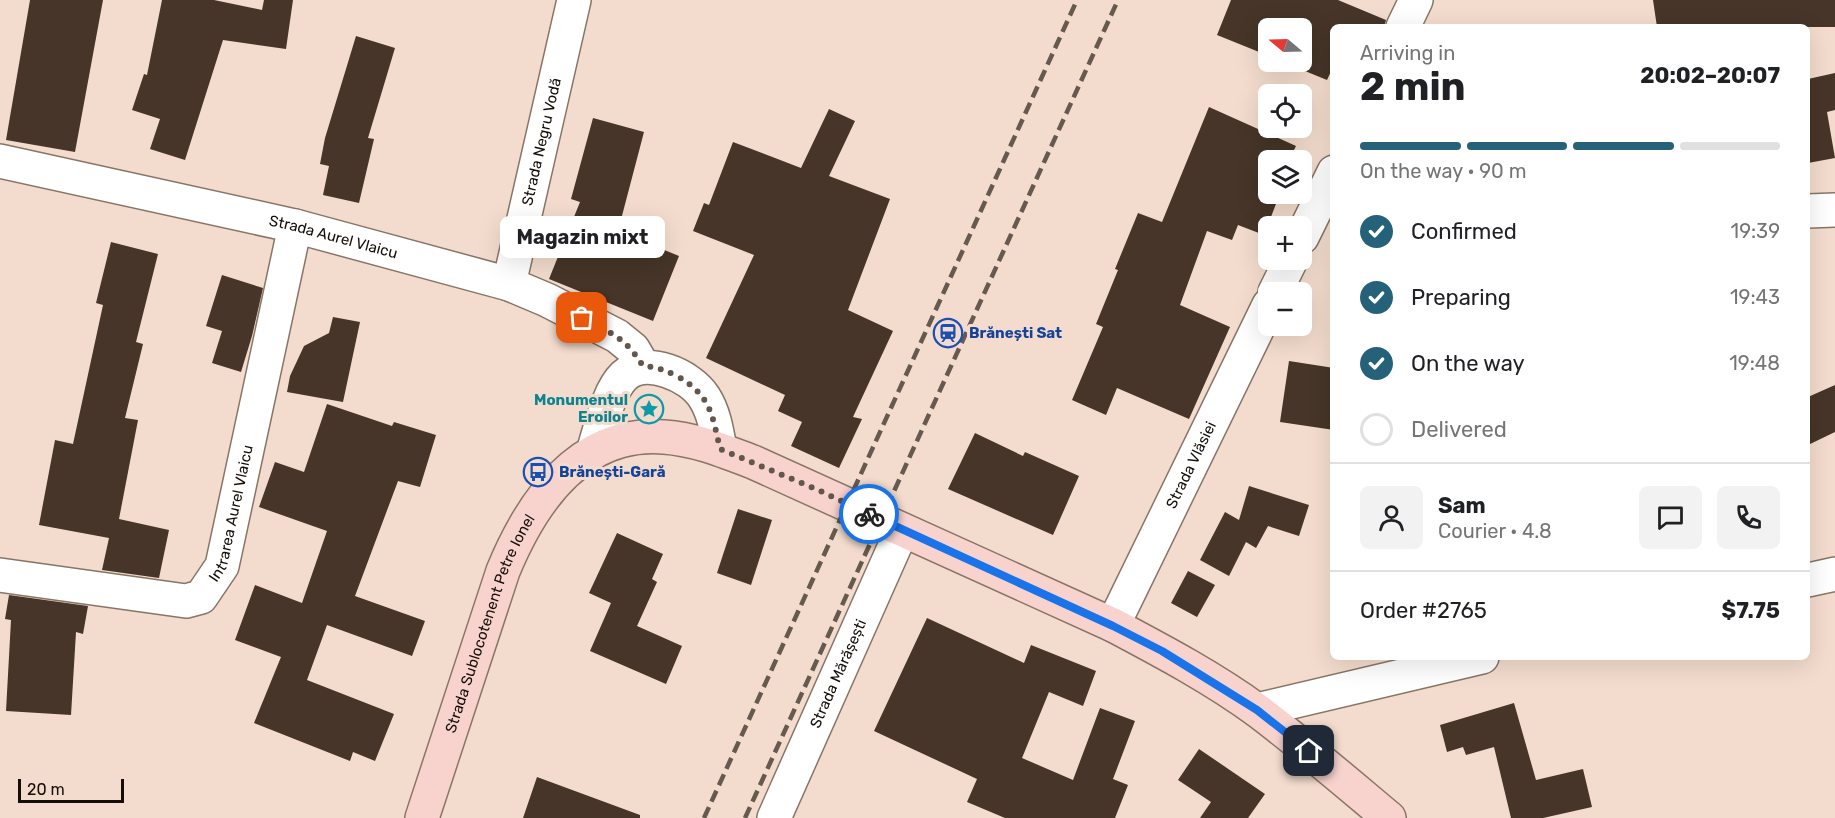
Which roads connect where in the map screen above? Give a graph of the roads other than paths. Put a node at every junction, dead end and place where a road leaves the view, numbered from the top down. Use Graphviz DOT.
graph roads {
  1 [pos="574,0"];
  2 [pos="1416,0"];
  3 [pos="1404,24"];
  4 [pos="0,161"];
  5 [pos="1330,188"];
  6 [pos="1325,209"];
  7 [pos="1835,210"];
  8 [pos="1810,211"];
  9 [pos="1312,225"];
  10 [pos="295,226"];
  11 [pos="509,284"];
  12 [pos="1258,328"];
  13 [pos="643,366"];
  14 [pos="720,449"];
  15 [pos="593,452"];
  16 [pos="902,530"];
  17 [pos="1835,574"];
  18 [pos="0,575"];
  19 [pos="1810,580"];
  20 [pos="1113,626"];
  21 [pos="1469,660"];
  22 [pos="1257,710"];
  23 [pos="422,818"];
  24 [pos="774,818"];
  25 [pos="1389,818"];
  1 -- 11 [label="street, Strada Negru Vodă"];
  2 -- 3 [label="street"];
  4 -- 10 [label="street, Strada Aurel Vlaicu"];
  5 -- 6 [label="street"];
  6 -- 9 [label="street"];
  7 -- 8 [label="street"];
  10 -- 11 [label="street, Strada Aurel Vlaicu"];
  10 -- 18 [label="street, Intrarea Aurel Vlaicu"];
  11 -- 13 [label="street, Strada Aurel Vlaicu"];
  12 -- 20 [label="street, Strada Vlăsiei"];
  13 -- 14 [label="street"];
  13 -- 15 [label="street"];
  14 -- 15 [label="main road, Strada Sublocotenent Petre Ionel"];
  14 -- 16 [label="main road, Strada Sublocotenent Petre Ionel"];
  15 -- 23 [label="main road, Strada Sublocotenent Petre Ionel"];
  16 -- 20 [label="main road, Strada Sublocotenent Petre Ionel"];
  16 -- 24 [label="street, Strada Mărășești"];
  17 -- 19 [label="street"];
  20 -- 22 [label="main road, Strada Sublocotenent Petre Ionel"];
  21 -- 22 [label="street"];
  22 -- 25 [label="main road, Strada Sublocotenent Petre Ionel"];
}
